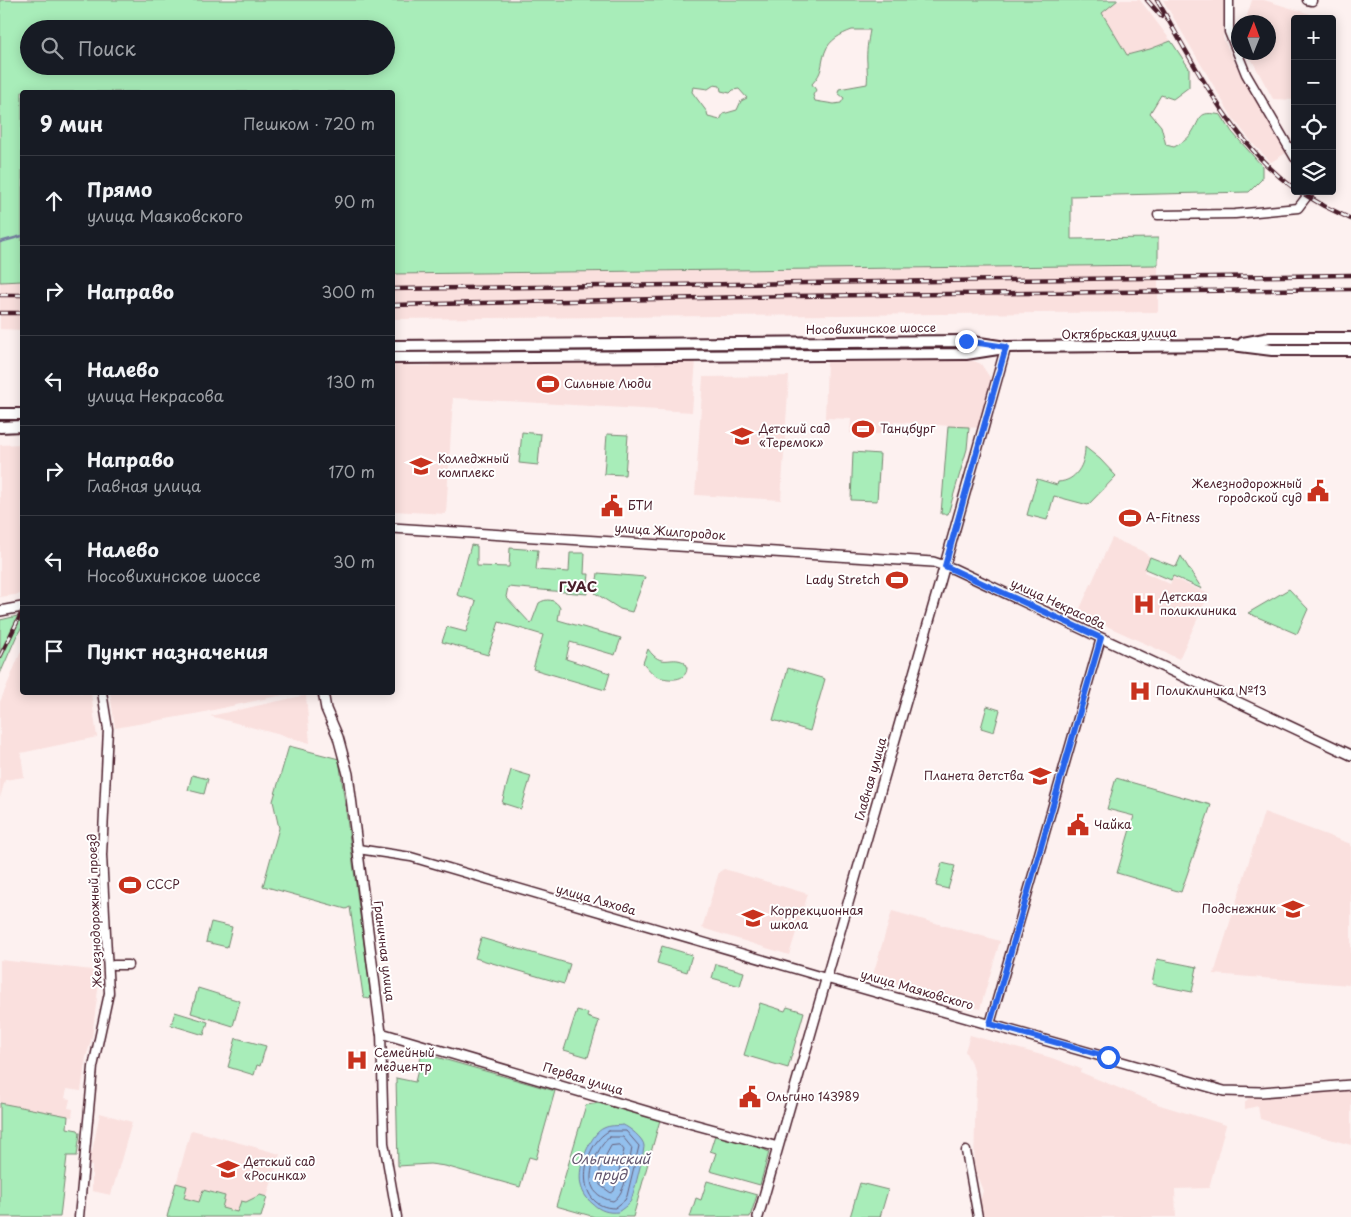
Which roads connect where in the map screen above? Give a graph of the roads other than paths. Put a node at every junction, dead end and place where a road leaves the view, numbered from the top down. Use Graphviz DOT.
graph roads {
  1 [pos="1229,0"];
  2 [pos="1307,0"];
  3 [pos="1312,0"];
  4 [pos="1291,151"];
  5 [pos="1307,195"];
  6 [pos="1158,215"];
  7 [pos="1351,338"];
  8 [pos="1232,345"];
  9 [pos="395,346"];
  10 [pos="1006,347"];
  11 [pos="1351,350"];
  12 [pos="395,358"];
  13 [pos="0,414"];
  14 [pos="20,414"];
  15 [pos="20,426"];
  16 [pos="0,427"];
  17 [pos="395,528"];
  18 [pos="945,566"];
  19 [pos="20,607"];
  20 [pos="0,611"];
  21 [pos="1101,638"];
  22 [pos="102,695"];
  23 [pos="324,695"];
  24 [pos="1351,755"];
  25 [pos="358,849"];
  26 [pos="114,965"];
  27 [pos="128,965"];
  28 [pos="826,978"];
  29 [pos="990,1024"];
  30 [pos="381,1033"];
  31 [pos="1351,1085"];
  32 [pos="778,1147"];
  33 [pos="966,1151"];
  34 [pos="79,1217"];
  35 [pos="397,1217"];
  36 [pos="758,1217"];
  37 [pos="978,1217"];
  1 -- 4 [label="street"];
  2 -- 3 [label="street"];
  5 -- 6 [label="street"];
  7 -- 8 [label="main road, Октябрьская улица"];
  8 -- 10 [label="main road, Октябрьская улица"];
  8 -- 11 [label="main road, Октябрьская улица"];
  9 -- 10 [label="main road, Носовихинское шоссе"];
  10 -- 12 [label="main road, Носовихинское шоссе"];
  10 -- 18 [label="street, Главная улица"];
  13 -- 14 [label="main road"];
  15 -- 16 [label="main road"];
  17 -- 18 [label="street, улица Жилгородок"];
  18 -- 21 [label="street, улица Некрасова"];
  18 -- 28 [label="street, Главная улица"];
  19 -- 20 [label="street"];
  21 -- 24 [label="street, улица Некрасова"];
  21 -- 29 [label="street"];
  22 -- 34 [label="street, Железнодорожный проезд"];
  23 -- 25 [label="street, Граничная улица"];
  25 -- 28 [label="street, улица Ляхова"];
  25 -- 30 [label="street, Граничная улица"];
  26 -- 27 [label="street"];
  28 -- 29 [label="street, улица Маяковского"];
  28 -- 32 [label="street, Главная улица"];
  29 -- 31 [label="street, улица Маяковского"];
  30 -- 32 [label="street, Первая улица"];
  30 -- 35 [label="street, Граничная улица"];
  32 -- 36 [label="street, Главная улица"];
  33 -- 37 [label="street"];
}
